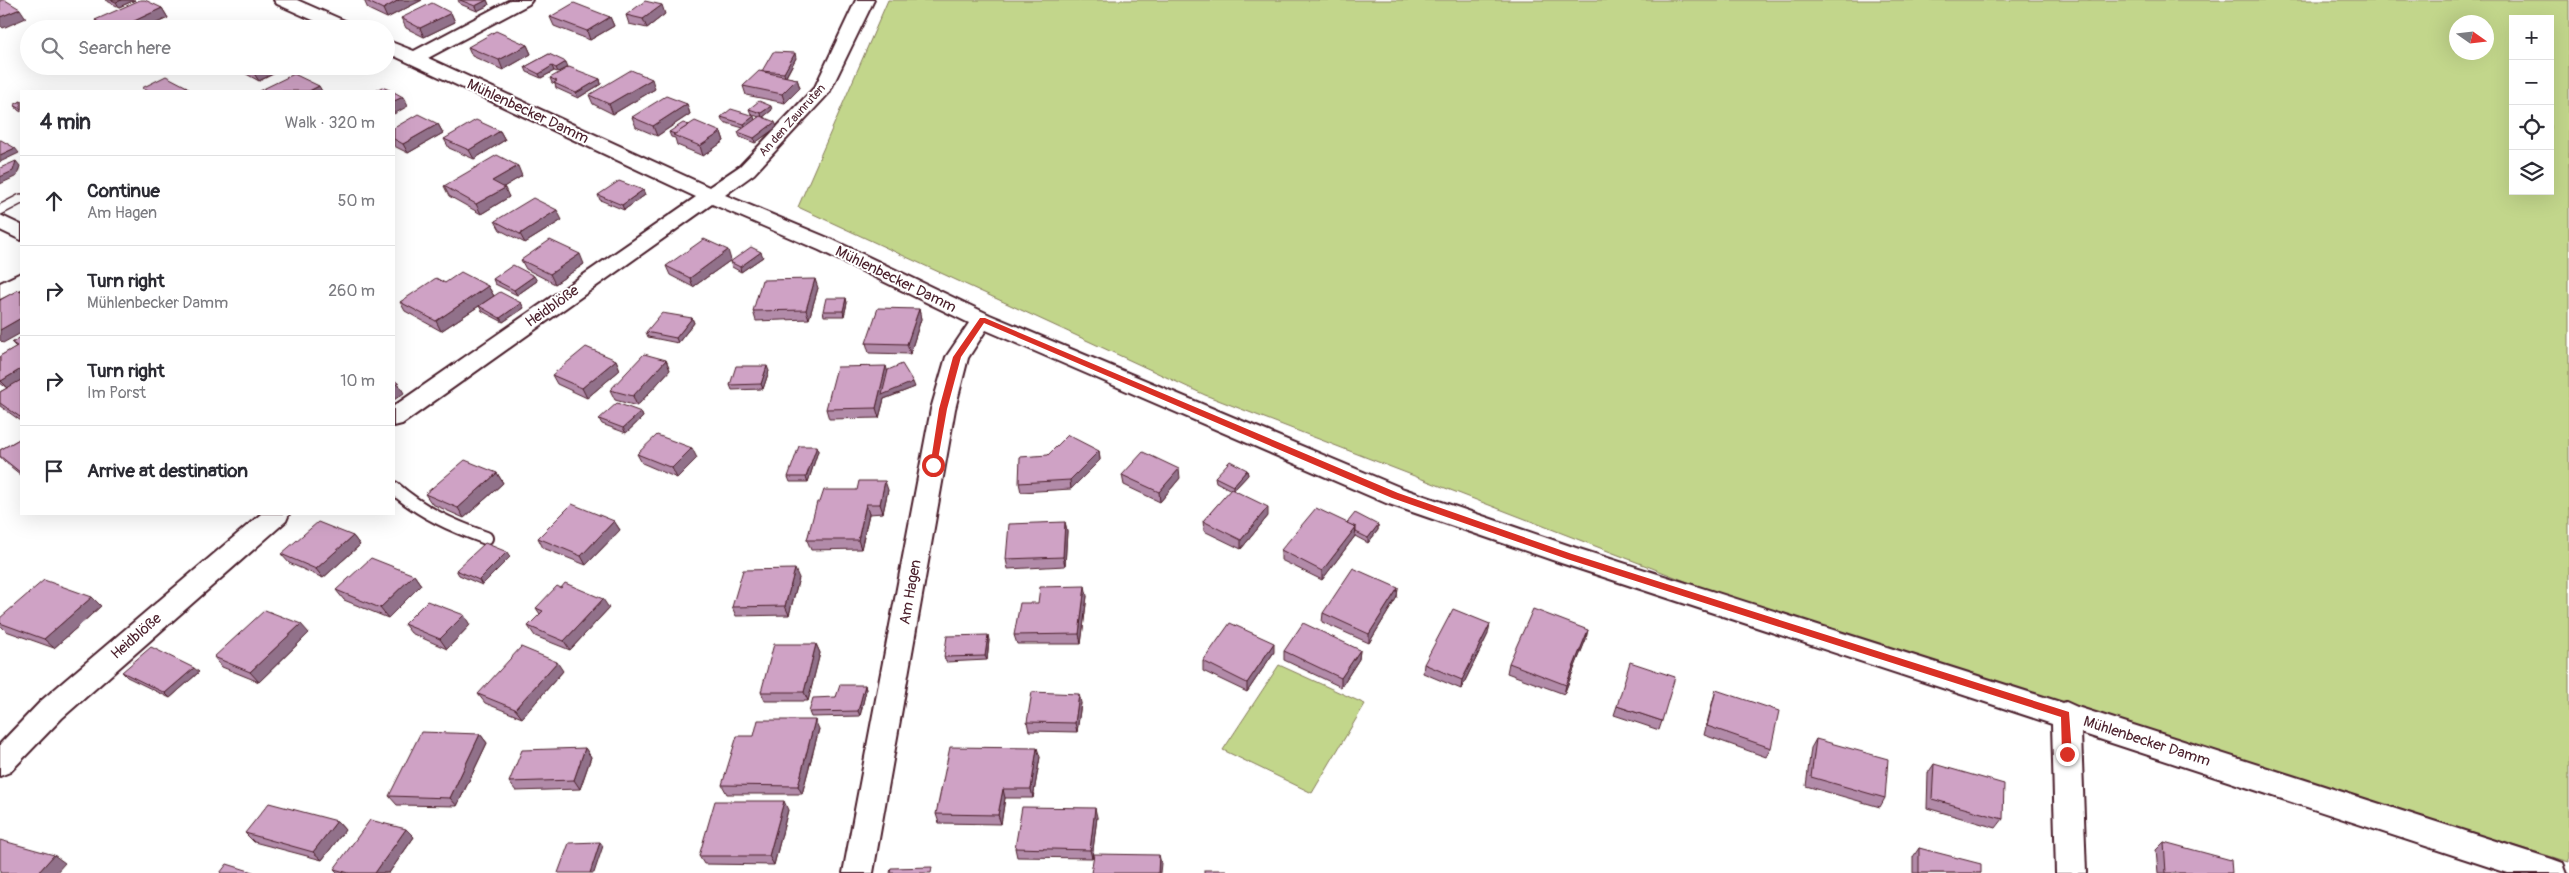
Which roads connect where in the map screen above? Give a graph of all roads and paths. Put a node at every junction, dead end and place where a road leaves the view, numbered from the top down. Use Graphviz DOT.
graph roads {
  1 [pos="283,0"];
  2 [pos="522,0"];
  3 [pos="865,0"];
  4 [pos="328,20"];
  5 [pos="395,49"];
  6 [pos="414,58"];
  7 [pos="711,196"];
  8 [pos="20,200"];
  9 [pos="0,210"];
  10 [pos="0,221"];
  11 [pos="20,233"];
  12 [pos="20,281"];
  13 [pos="0,292"];
  14 [pos="982,320"];
  15 [pos="395,417"];
  16 [pos="395,489"];
  17 [pos="275,515"];
  18 [pos="486,538"];
  19 [pos="2066,714"];
  20 [pos="0,763"];
  21 [pos="858,873"];
  22 [pos="2072,873"];
  23 [pos="2552,873"];
  1 -- 4 [label="street"];
  2 -- 6 [label="street"];
  3 -- 7 [label="street, An den Zaunruten"];
  5 -- 6 [label="street, Mühlenbecker Damm"];
  6 -- 7 [label="street, Mühlenbecker Damm"];
  7 -- 14 [label="street, Mühlenbecker Damm"];
  7 -- 15 [label="street, Heidblöße"];
  8 -- 9 [label="lane"];
  10 -- 11 [label="street"];
  12 -- 13 [label="street"];
  14 -- 19 [label="street, Mühlenbecker Damm"];
  14 -- 21 [label="street, Am Hagen"];
  16 -- 18 [label="lane"];
  17 -- 20 [label="street, Heidblöße"];
  19 -- 22 [label="street"];
  19 -- 23 [label="street, Mühlenbecker Damm"];
}
